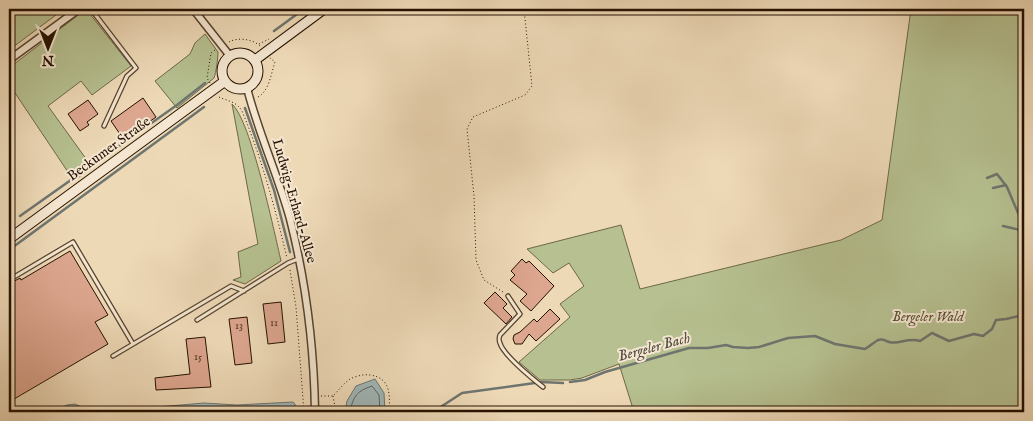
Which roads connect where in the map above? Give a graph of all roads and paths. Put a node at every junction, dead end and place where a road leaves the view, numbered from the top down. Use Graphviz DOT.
graph roads {
  1 [pos="79,9"];
  2 [pos="91,9"];
  3 [pos="193,9"];
  4 [pos="324,9"];
  5 [pos="524,9"];
  6 [pos="222,45"];
  7 [pos="265,54"];
  8 [pos="230,56"];
  9 [pos="9,60"];
  10 [pos="255,60"];
  11 [pos="225,82"];
  12 [pos="247,88"];
  13 [pos="214,89"];
  14 [pos="220,98"];
  15 [pos="250,100"];
  16 [pos="104,126"];
  17 [pos="9,238"];
  18 [pos="299,259"];
  19 [pos="288,263"];
  20 [pos="9,280"];
  21 [pos="244,291"];
  22 [pos="508,296"];
  23 [pos="197,320"];
  24 [pos="133,344"];
  25 [pos="113,356"];
  26 [pos="543,386"];
  27 [pos="315,396"];
  28 [pos="333,396"];
  29 [pos="304,412"];
  30 [pos="315,412"];
  31 [pos="336,412"];
  32 [pos="390,412"];
  1 -- 9 [label="street"];
  2 -- 16 [label="lane"];
  3 -- 6 [label="street"];
  4 -- 7 [label="main road"];
  5 -- 22 [label="path"];
  6 -- 7 [label="path"];
  6 -- 8 [label="street"];
  6 -- 13 [label="path"];
  7 -- 10 [label="main road"];
  7 -- 15 [label="path"];
  8 -- 10 [label="main road"];
  8 -- 11 [label="main road"];
  10 -- 12 [label="main road"];
  11 -- 12 [label="main road"];
  11 -- 13 [label="main road, Beckumer Straße"];
  12 -- 15 [label="street, Ludwig-Erhard-Allee"];
  13 -- 17 [label="main road, Beckumer Straße"];
  14 -- 19 [label="path"];
  15 -- 18 [label="street, Ludwig-Erhard-Allee"];
  18 -- 19 [label="lane"];
  18 -- 27 [label="street, Ludwig-Erhard-Allee"];
  19 -- 21 [label="lane"];
  19 -- 29 [label="path"];
  20 -- 24 [label="lane"];
  21 -- 23 [label="lane"];
  21 -- 24 [label="lane"];
  22 -- 26 [label="lane"];
  24 -- 25 [label="lane"];
  27 -- 28 [label="path"];
  27 -- 30 [label="street, Ludwig-Erhard-Allee"];
  28 -- 31 [label="path"];
  28 -- 32 [label="path"];
}
